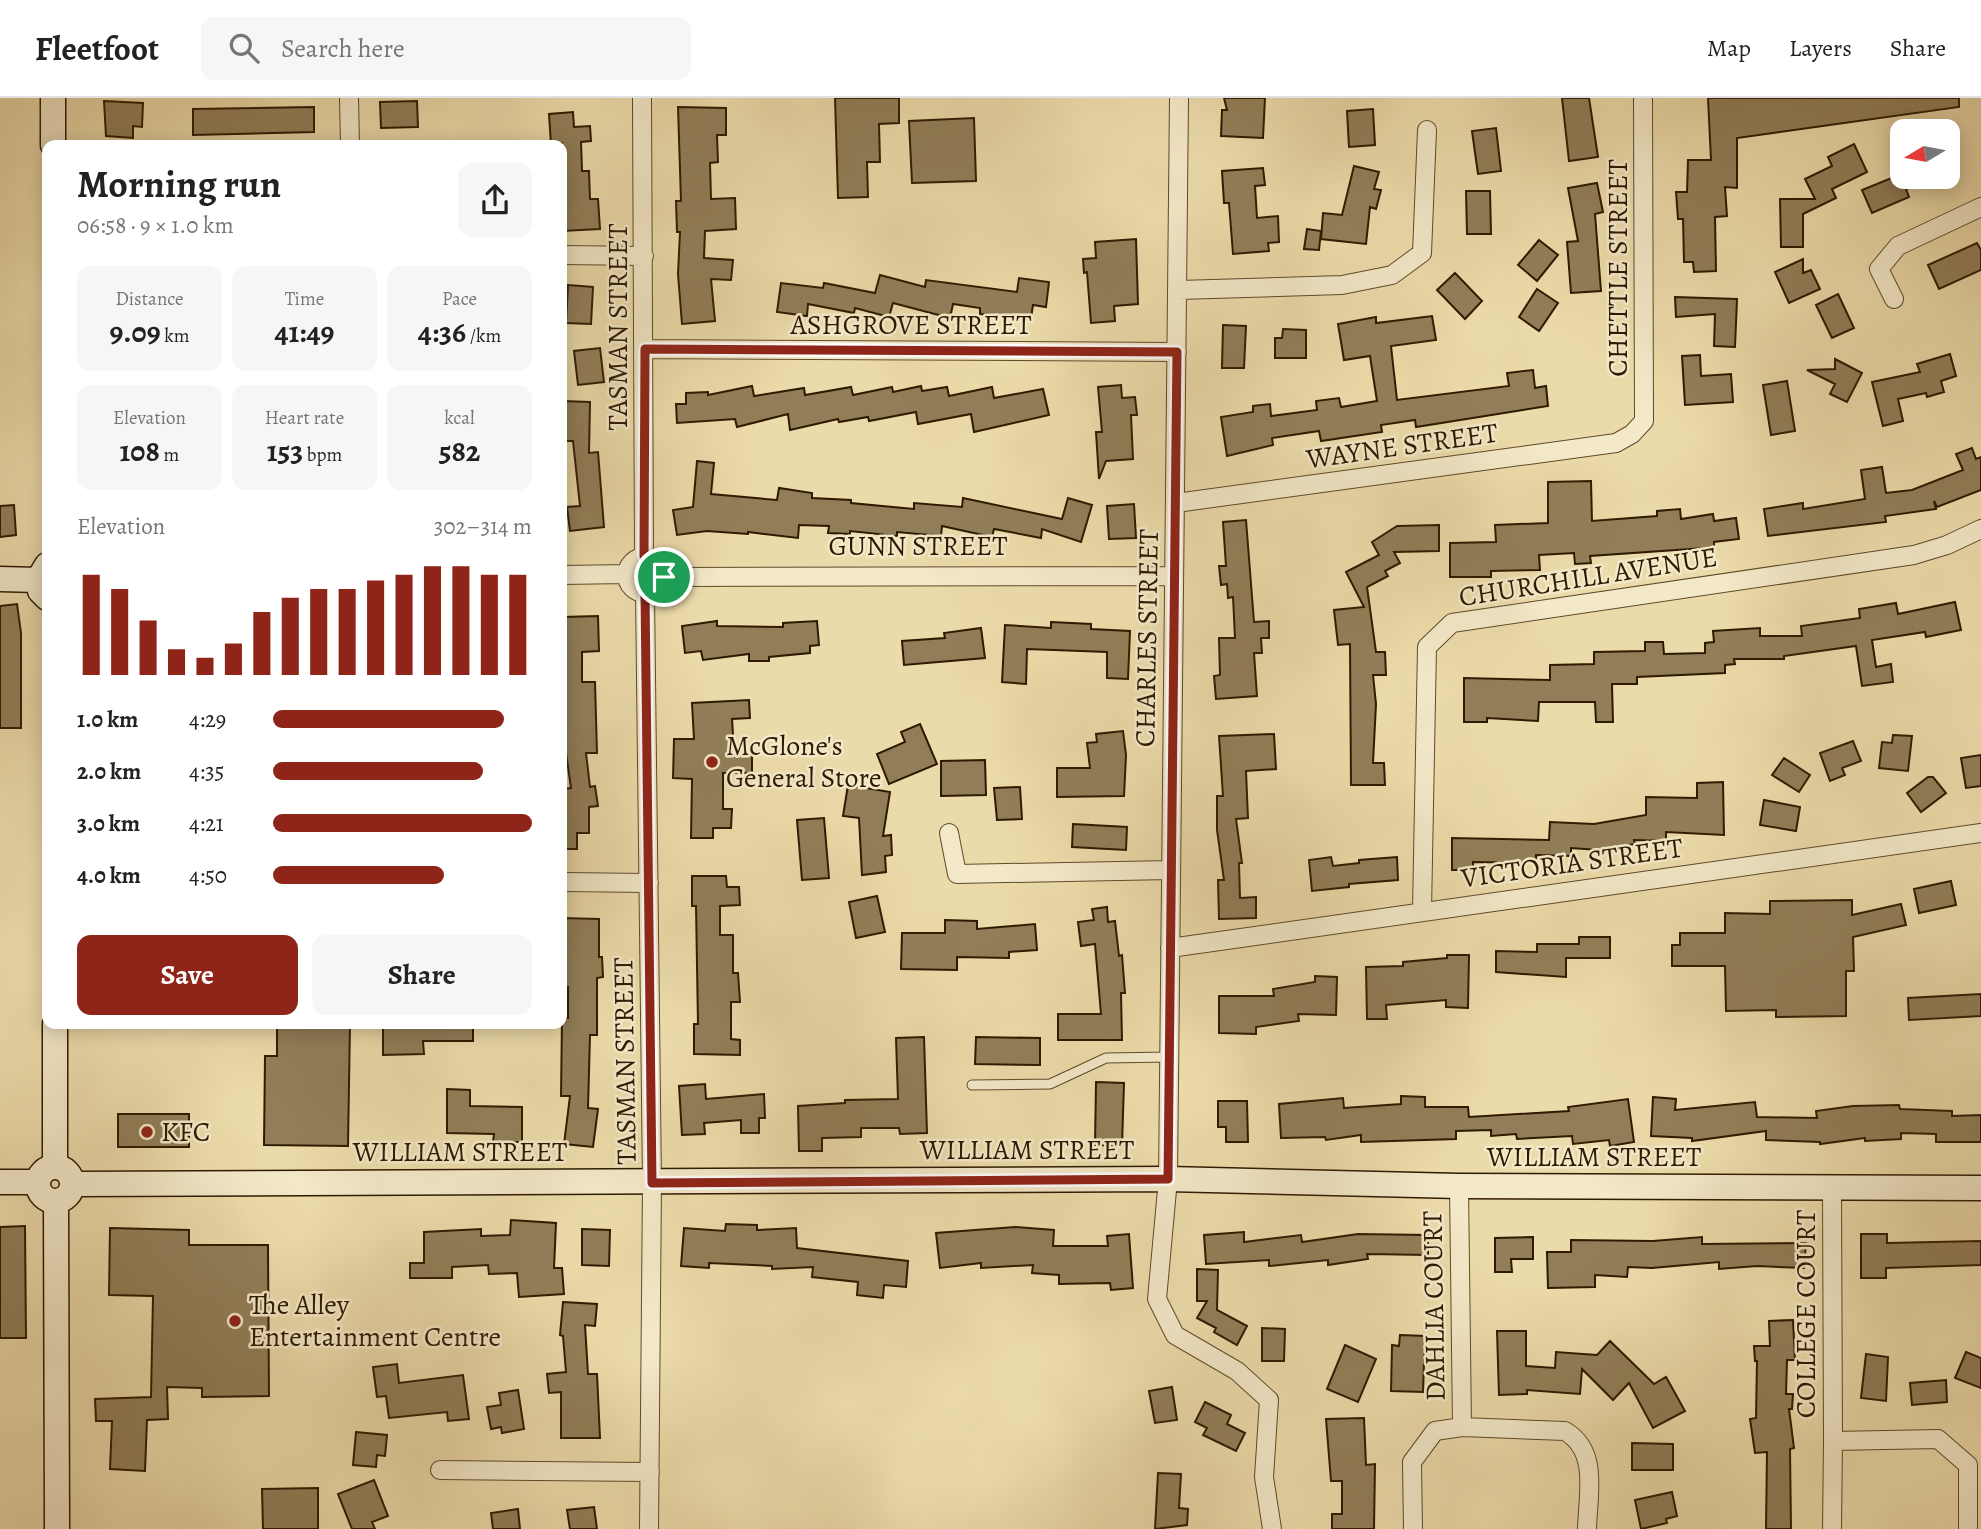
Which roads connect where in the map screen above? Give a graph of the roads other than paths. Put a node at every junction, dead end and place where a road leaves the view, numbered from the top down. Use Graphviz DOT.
graph roads {
  1 [pos="53,98"];
  2 [pos="349,98"];
  3 [pos="642,98"];
  4 [pos="1179,98"];
  5 [pos="1643,98"];
  6 [pos="1427,130"];
  7 [pos="53,140"];
  8 [pos="350,140"];
  9 [pos="1981,207"];
  10 [pos="567,255"];
  11 [pos="644,256"];
  12 [pos="1179,290"];
  13 [pos="1894,299"];
  14 [pos="645,349"];
  15 [pos="1177,352"];
  16 [pos="1632,434"];
  17 [pos="1176,503"];
  18 [pos="1981,529"];
  19 [pos="644,556"];
  20 [pos="627,574"];
  21 [pos="567,575"];
  22 [pos="1173,576"];
  23 [pos="664,577"];
  24 [pos="0,579"];
  25 [pos="42,581"];
  26 [pos="645,593"];
  27 [pos="950,833"];
  28 [pos="1981,833"];
  29 [pos="1170,870"];
  30 [pos="567,882"];
  31 [pos="649,883"];
  32 [pos="1422,911"];
  33 [pos="1170,948"];
  34 [pos="55,1029"];
  35 [pos="1170,1057"];
  36 [pos="972,1085"];
  37 [pos="46,1174"];
  38 [pos="1168,1179"];
  39 [pos="0,1182"];
  40 [pos="652,1183"];
  41 [pos="1459,1186"];
  42 [pos="1832,1188"];
  43 [pos="1981,1188"];
  44 [pos="64,1193"];
  45 [pos="1462,1426"];
  46 [pos="1833,1441"];
  47 [pos="440,1470"];
  48 [pos="650,1472"];
  49 [pos="57,1529"];
  50 [pos="649,1529"];
  51 [pos="1272,1529"];
  52 [pos="1413,1529"];
  53 [pos="1587,1529"];
  54 [pos="1832,1529"];
  55 [pos="1968,1529"];
  1 -- 7 [label="main road"];
  2 -- 8 [label="street"];
  3 -- 11 [label="street, TASMAN STREET"];
  4 -- 12 [label="street, CHARLES STREET"];
  5 -- 16 [label="street, CHETTLE STREET"];
  6 -- 12 [label="street"];
  9 -- 13 [label="street"];
  10 -- 11 [label="street"];
  11 -- 14 [label="street, TASMAN STREET"];
  12 -- 15 [label="street, CHARLES STREET"];
  14 -- 15 [label="street, ASHGROVE STREET"];
  14 -- 19 [label="street, TASMAN STREET"];
  15 -- 17 [label="street, CHARLES STREET"];
  16 -- 17 [label="street, WAYNE STREET"];
  17 -- 22 [label="street, CHARLES STREET"];
  18 -- 32 [label="street, CHURCHILL AVENUE"];
  19 -- 20 [label="street"];
  19 -- 23 [label="street"];
  20 -- 21 [label="street"];
  20 -- 26 [label="street"];
  22 -- 23 [label="street, GUNN STREET"];
  22 -- 29 [label="street, CHARLES STREET"];
  23 -- 26 [label="street"];
  24 -- 25 [label="main road"];
  26 -- 31 [label="street, TASMAN STREET"];
  27 -- 29 [label="street"];
  28 -- 32 [label="street, VICTORIA STREET"];
  29 -- 33 [label="street, CHARLES STREET"];
  30 -- 31 [label="street"];
  31 -- 40 [label="street, TASMAN STREET"];
  32 -- 33 [label="street, VICTORIA STREET"];
  33 -- 35 [label="street, CHARLES STREET"];
  34 -- 37 [label="main road"];
  35 -- 36 [label="lane"];
  35 -- 38 [label="street, CHARLES STREET"];
  37 -- 39 [label="main road"];
  37 -- 44 [label="main road"];
  38 -- 40 [label="main road, WILLIAM STREET"];
  38 -- 41 [label="main road, WILLIAM STREET"];
  38 -- 51 [label="street, CHARLES STREET"];
  40 -- 44 [label="main road, WILLIAM STREET"];
  40 -- 48 [label="street, TASMAN STREET"];
  41 -- 42 [label="main road, WILLIAM STREET"];
  41 -- 45 [label="street, DAHLIA COURT"];
  42 -- 43 [label="main road, WILLIAM STREET"];
  42 -- 46 [label="street, COLLEGE COURT"];
  44 -- 49 [label="main road"];
  45 -- 52 [label="street, DAHLIA COURT"];
  45 -- 53 [label="street, DAHLIA COURT"];
  46 -- 54 [label="street, COLLEGE COURT"];
  46 -- 55 [label="street, COLLEGE COURT"];
  47 -- 48 [label="street"];
  48 -- 50 [label="street, TASMAN STREET"];
}
